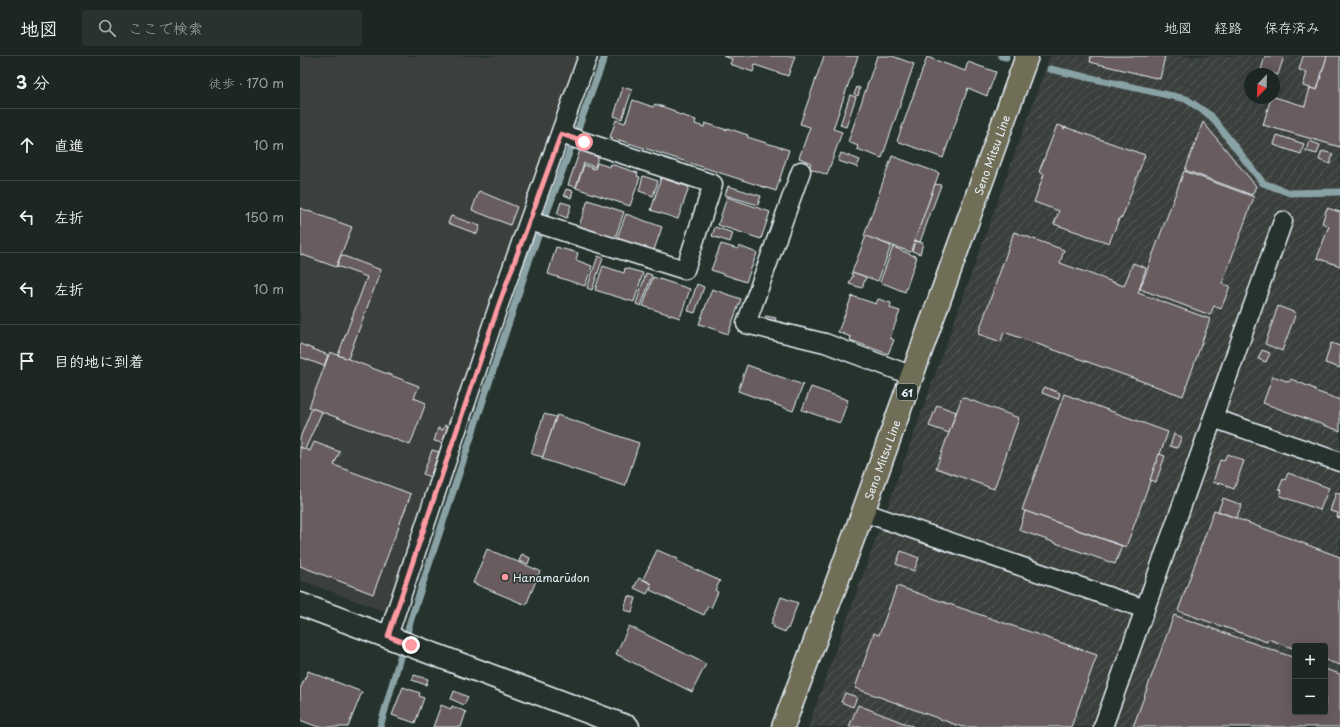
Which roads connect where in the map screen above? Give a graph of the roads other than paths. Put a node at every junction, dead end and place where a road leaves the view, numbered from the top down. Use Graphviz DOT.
graph roads {
  1 [pos="588,56"];
  2 [pos="1027,56"];
  3 [pos="564,135"];
  4 [pos="801,171"];
  5 [pos="1283,221"];
  6 [pos="539,224"];
  7 [pos="913,376"];
  8 [pos="1213,418"];
  9 [pos="1340,462"];
  10 [pos="864,512"];
  11 [pos="300,604"];
  12 [pos="1145,609"];
  13 [pos="399,640"];
  14 [pos="628,727"];
  15 [pos="783,727"];
  16 [pos="1103,727"];
  1 -- 3 [label="street"];
  2 -- 7 [label="main road, Seno Mitsu Line / 61"];
  3 -- 6 [label="street"];
  3 -- 6 [label="street"];
  4 -- 7 [label="street"];
  5 -- 8 [label="street"];
  6 -- 13 [label="street"];
  7 -- 10 [label="main road, Seno Mitsu Line / 61"];
  8 -- 9 [label="street"];
  8 -- 12 [label="street"];
  10 -- 12 [label="street"];
  10 -- 15 [label="main road, Seno Mitsu Line / 61"];
  11 -- 13 [label="street"];
  12 -- 16 [label="street"];
  13 -- 14 [label="street"];
}
